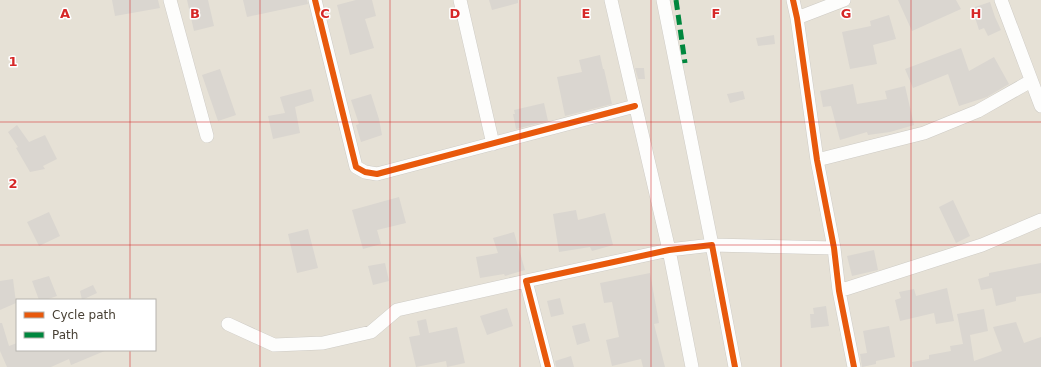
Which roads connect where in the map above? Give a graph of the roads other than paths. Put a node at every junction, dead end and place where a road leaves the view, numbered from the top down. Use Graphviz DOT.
graph roads {
  1 [pos="170,0"];
  2 [pos="315,0"];
  3 [pos="460,0"];
  4 [pos="611,0"];
  5 [pos="663,0"];
  6 [pos="793,0"];
  7 [pos="844,0"];
  8 [pos="1000,0"];
  9 [pos="797,18"];
  10 [pos="1031,81"];
  11 [pos="635,106"];
  12 [pos="1041,106"];
  13 [pos="207,136"];
  14 [pos="493,144"];
  15 [pos="817,160"];
  16 [pos="1041,220"];
  17 [pos="712,245"];
  18 [pos="834,248"];
  19 [pos="669,250"];
  20 [pos="526,282"];
  21 [pos="839,291"];
  22 [pos="228,324"];
  23 [pos="548,367"];
  24 [pos="692,367"];
  25 [pos="735,367"];
  26 [pos="854,367"];
  1 -- 13 [label="street"];
  2 -- 14 [label="street"];
  3 -- 14 [label="street"];
  4 -- 11 [label="street"];
  5 -- 17 [label="street"];
  6 -- 9 [label="street"];
  7 -- 9 [label="street"];
  8 -- 10 [label="street"];
  9 -- 15 [label="street"];
  10 -- 12 [label="street"];
  10 -- 15 [label="street"];
  11 -- 14 [label="street"];
  11 -- 19 [label="street"];
  15 -- 18 [label="street"];
  16 -- 21 [label="street"];
  17 -- 18 [label="street"];
  17 -- 19 [label="street"];
  17 -- 25 [label="street"];
  18 -- 21 [label="street"];
  19 -- 20 [label="street"];
  19 -- 24 [label="street"];
  20 -- 22 [label="street"];
  20 -- 23 [label="street"];
  21 -- 26 [label="street"];
}
